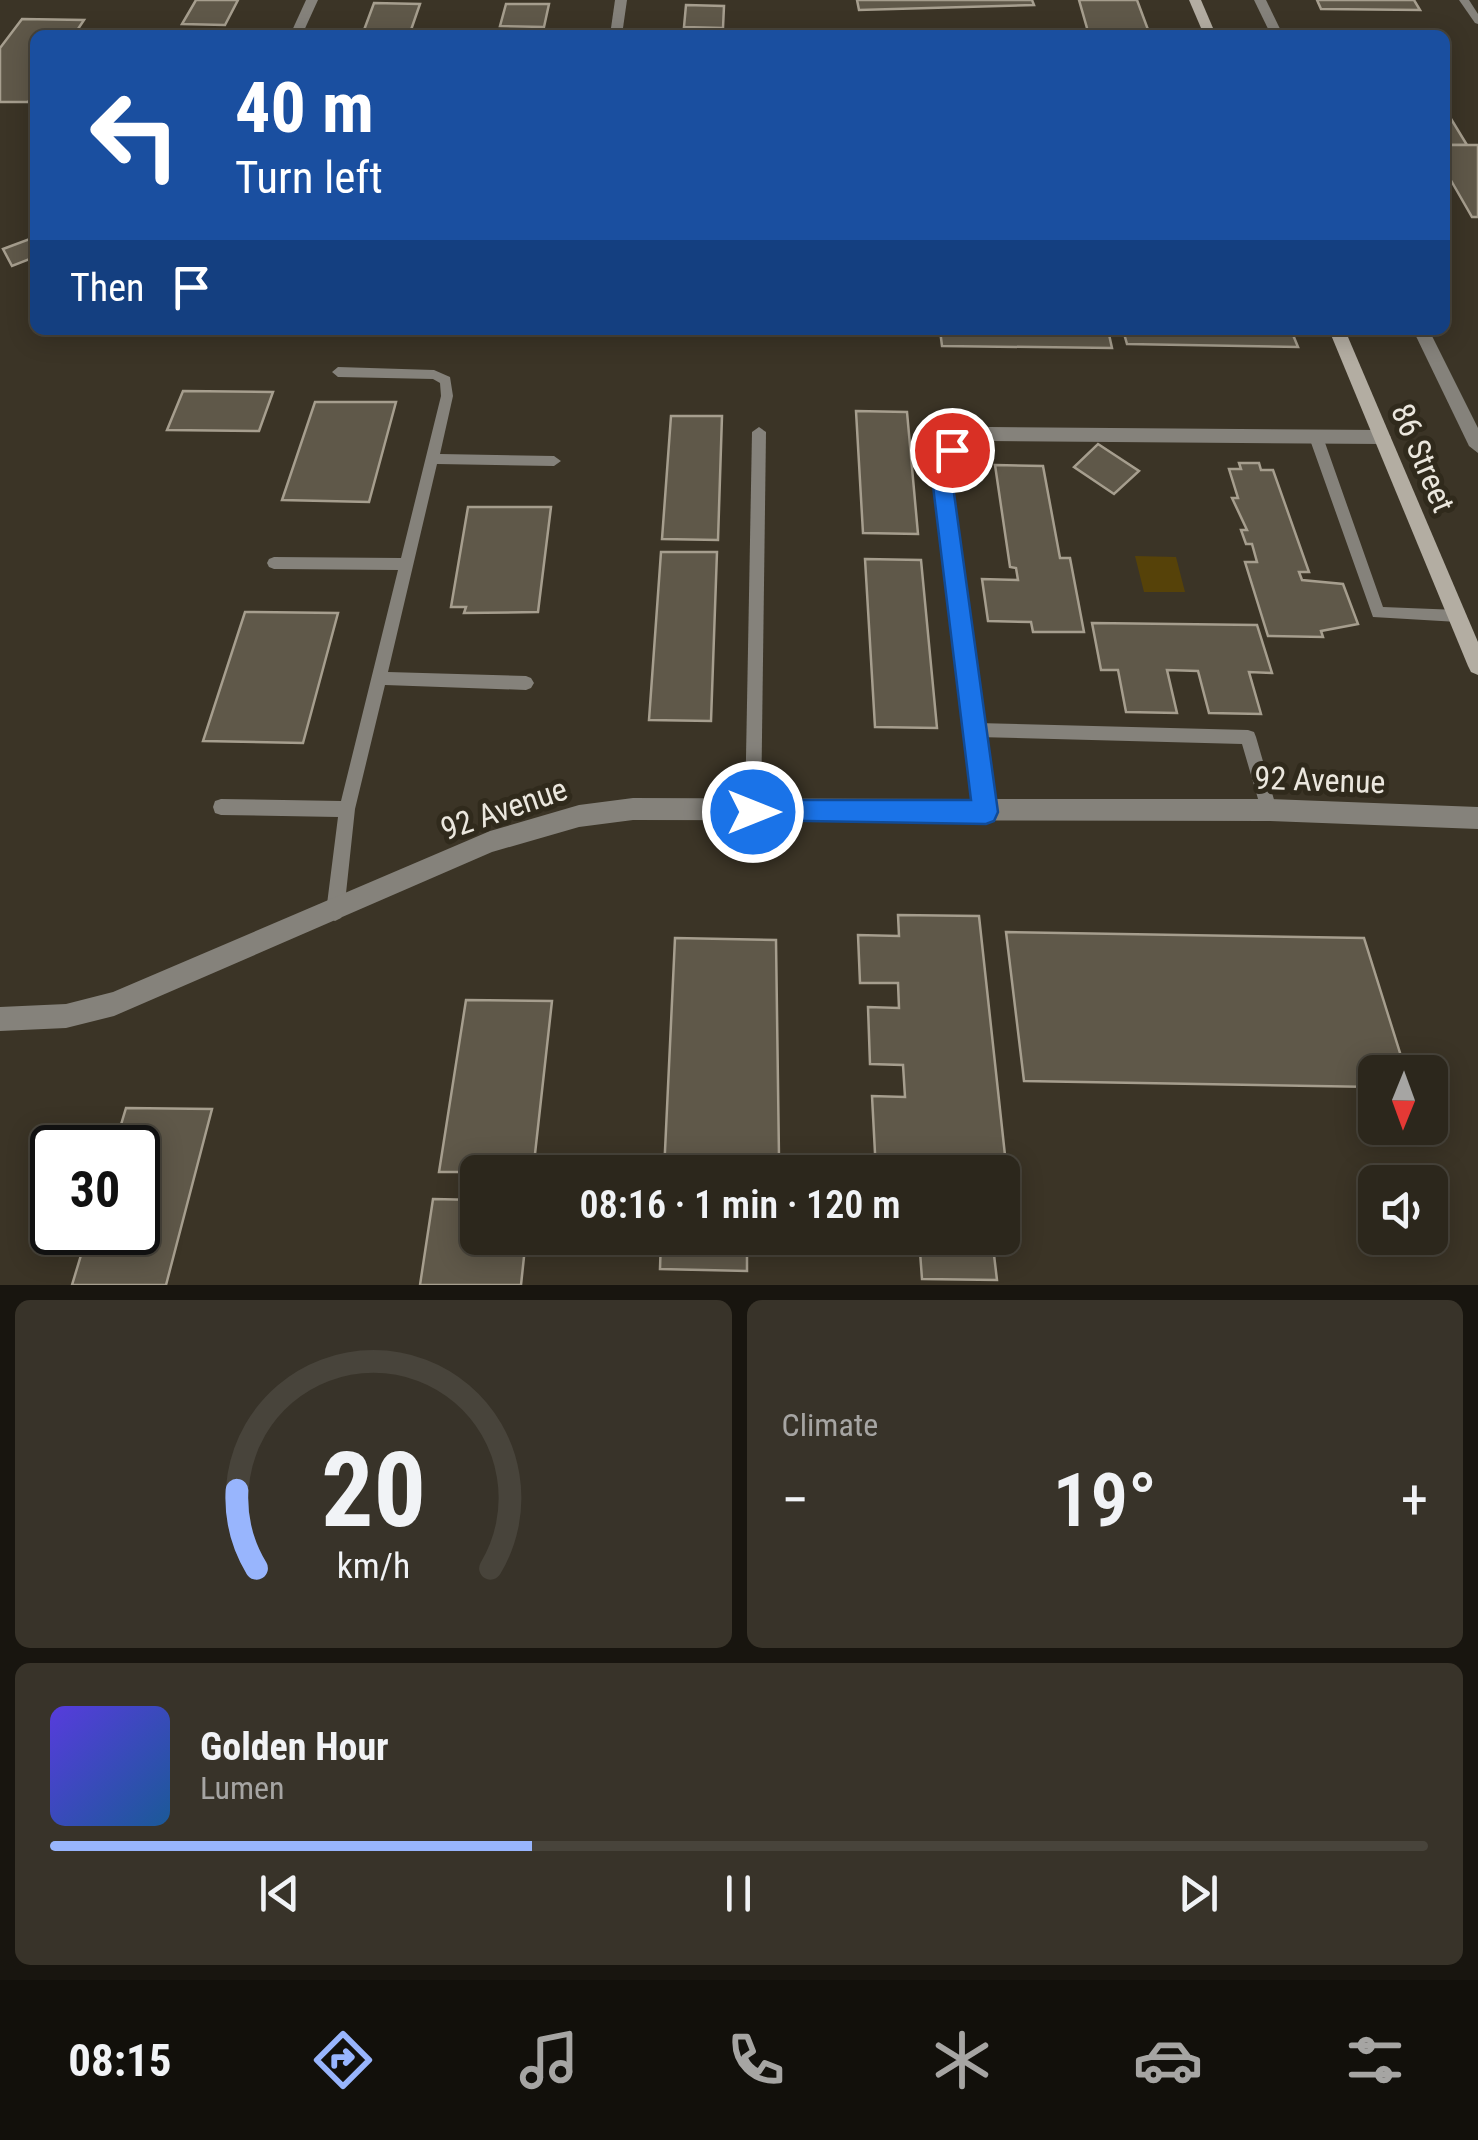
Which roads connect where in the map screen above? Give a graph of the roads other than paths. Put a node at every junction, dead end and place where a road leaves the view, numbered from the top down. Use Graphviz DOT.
graph roads {
  1 [pos="312,0"];
  2 [pos="622,0"];
  3 [pos="1196,0"];
  4 [pos="1260,0"];
  5 [pos="1464,0"];
  6 [pos="1478,21"];
  7 [pos="298,30"];
  8 [pos="617,30"];
  9 [pos="1208,30"];
  10 [pos="1275,30"];
  11 [pos="1339,335"];
  12 [pos="1424,335"];
  13 [pos="338,372"];
  14 [pos="759,432"];
  15 [pos="1316,437"];
  16 [pos="1382,437"];
  17 [pos="1477,442"];
  18 [pos="431,459"];
  19 [pos="554,461"];
  20 [pos="274,563"];
  21 [pos="406,564"];
  22 [pos="1458,616"];
  23 [pos="1478,666"];
  24 [pos="379,678"];
  25 [pos="526,684"];
  26 [pos="977,730"];
  27 [pos="221,807"];
  28 [pos="347,810"];
  29 [pos="1269,810"];
  30 [pos="753,812"];
  31 [pos="986,812"];
  32 [pos="1478,818"];
  33 [pos="335,912"];
  34 [pos="0,1019"];
  1 -- 7 [label="street"];
  2 -- 8 [label="street"];
  3 -- 9 [label="main road"];
  4 -- 10 [label="street"];
  5 -- 6 [label="lane"];
  11 -- 16 [label="main road, 86 Street"];
  12 -- 17 [label="street, 86 Street"];
  13 -- 18 [label="lane"];
  14 -- 30 [label="lane"];
  15 -- 16 [label="street"];
  15 -- 22 [label="lane"];
  15 -- 26 [label="street"];
  16 -- 22 [label="main road, 86 Street"];
  18 -- 19 [label="lane"];
  18 -- 21 [label="lane"];
  20 -- 21 [label="lane"];
  21 -- 24 [label="lane"];
  22 -- 23 [label="main road, 86 Street"];
  24 -- 25 [label="lane"];
  24 -- 28 [label="lane"];
  26 -- 29 [label="lane"];
  26 -- 31 [label="street"];
  27 -- 28 [label="lane"];
  28 -- 33 [label="lane"];
  29 -- 31 [label="street, 92 Avenue"];
  29 -- 32 [label="street, 92 Avenue"];
  30 -- 31 [label="street, 92 Avenue"];
  30 -- 33 [label="street, 92 Avenue"];
  33 -- 34 [label="street, 92 Avenue"];
}
